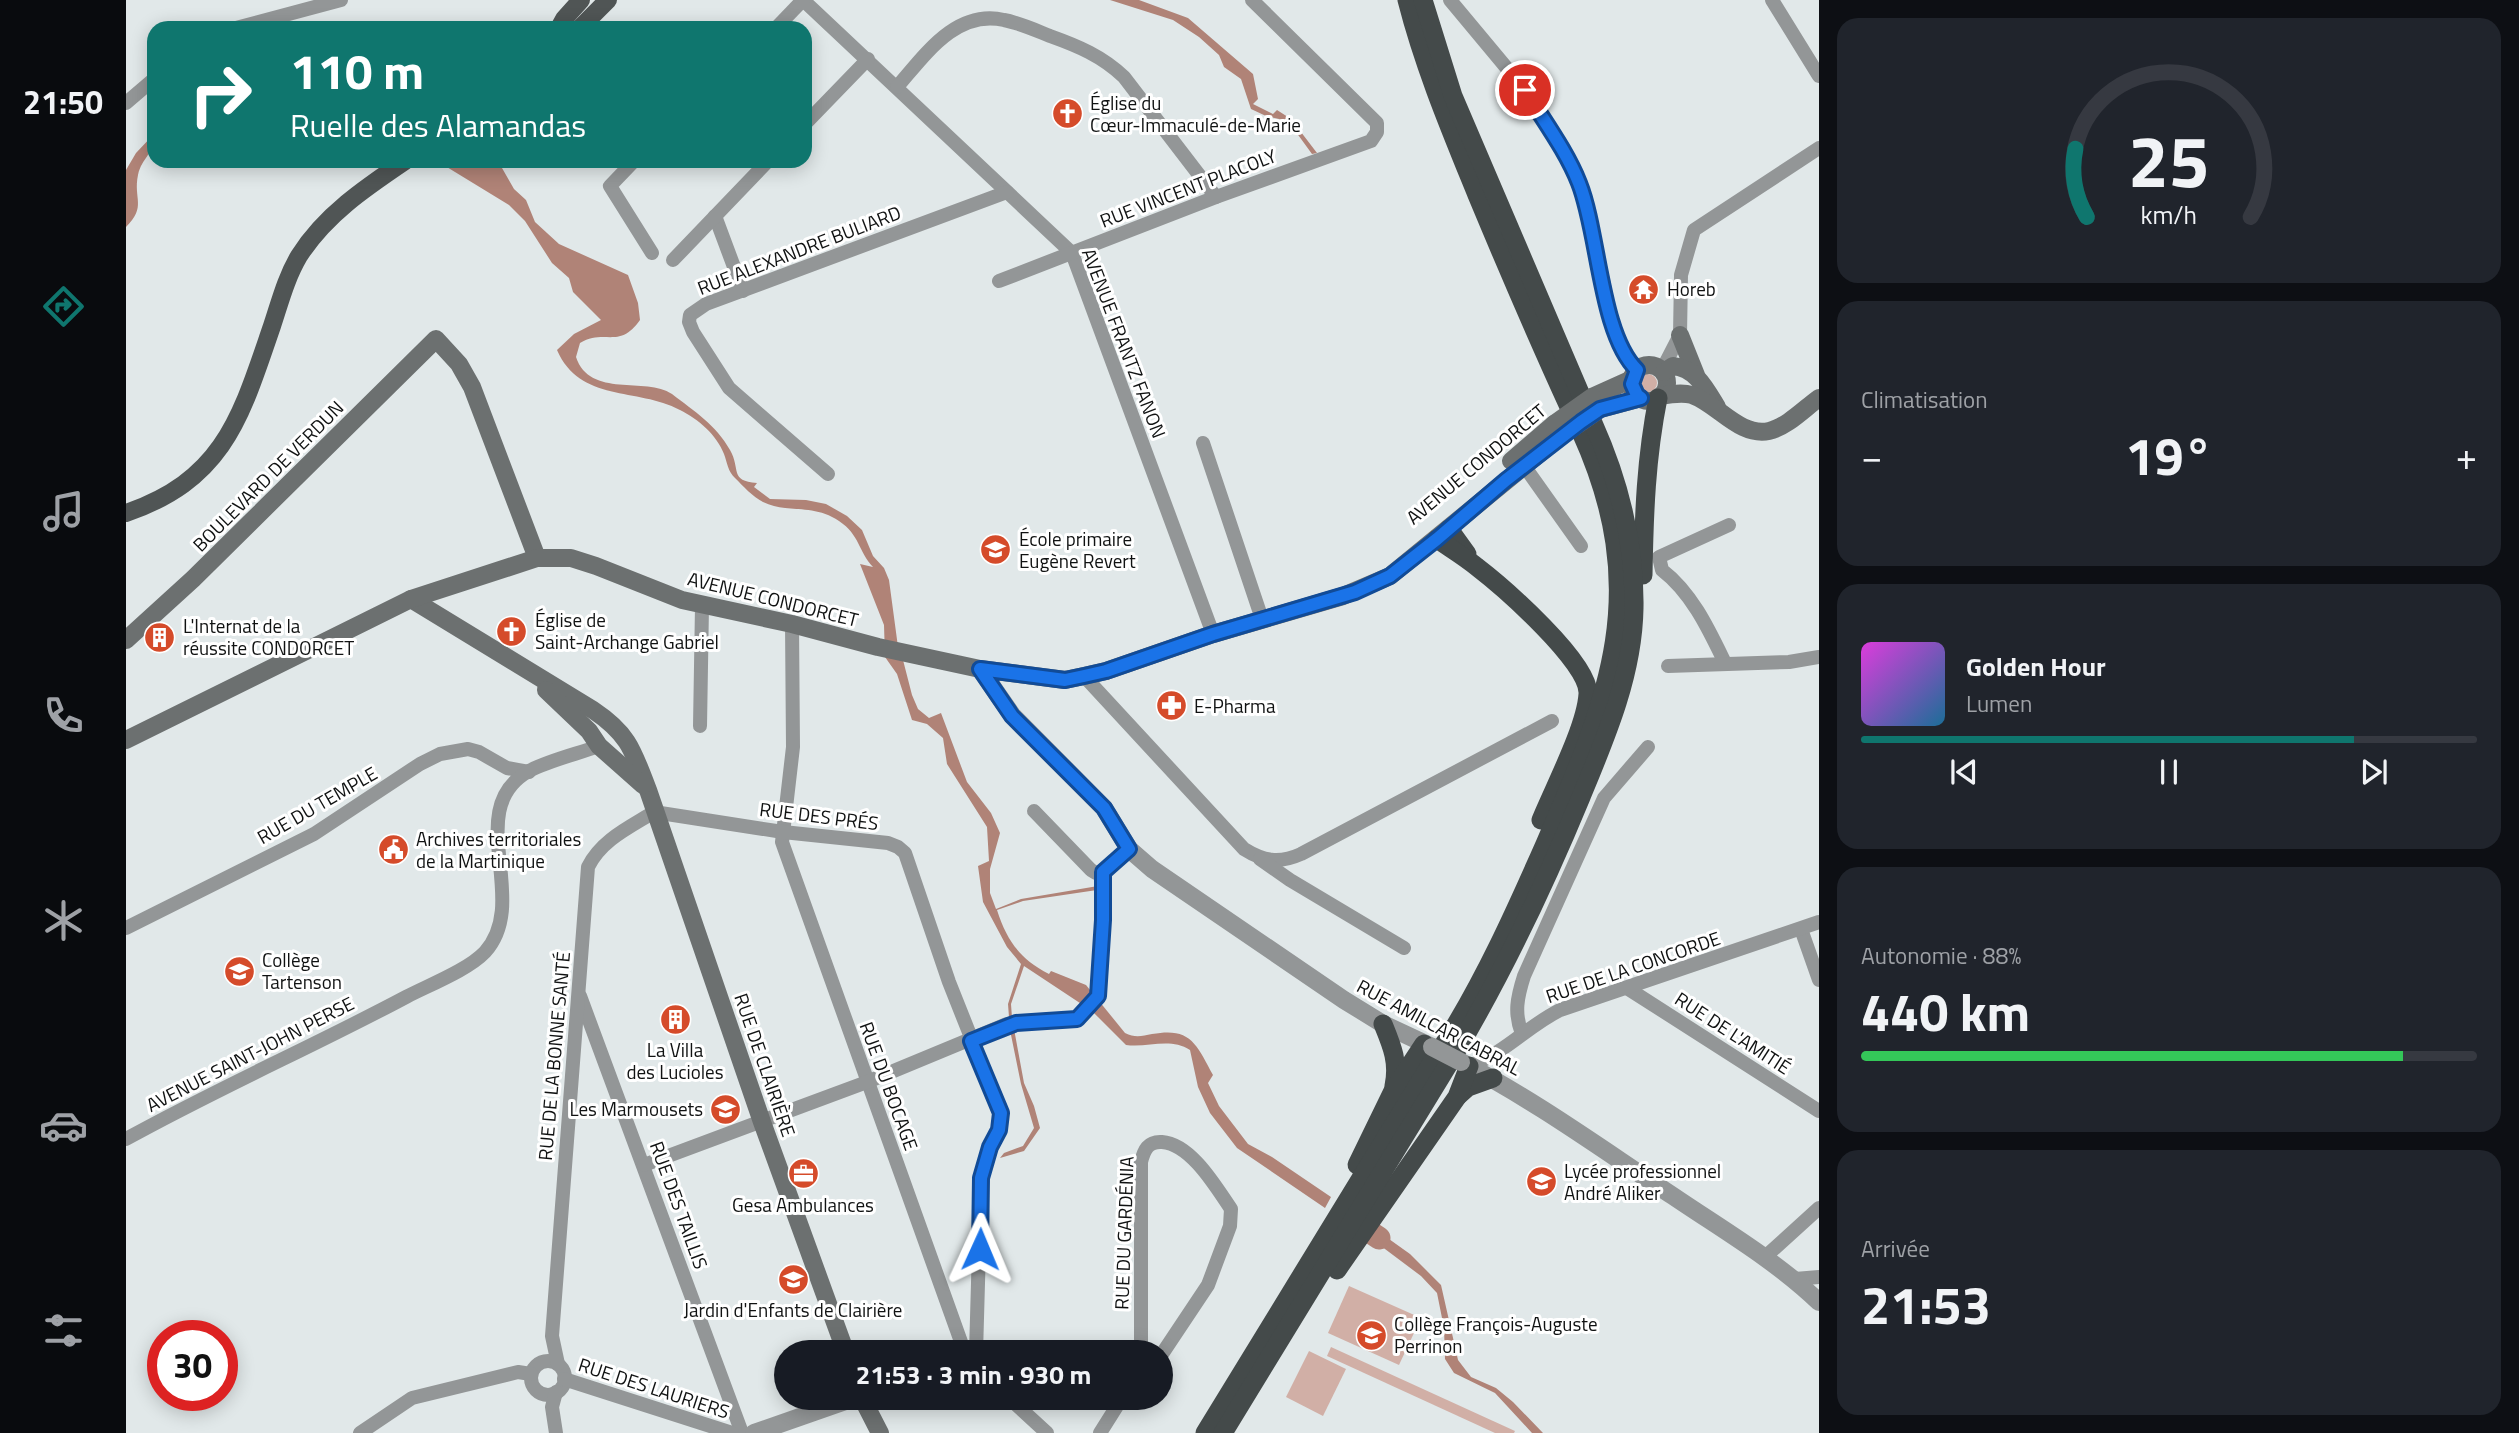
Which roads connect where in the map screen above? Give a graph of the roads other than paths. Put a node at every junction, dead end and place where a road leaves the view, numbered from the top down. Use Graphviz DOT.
graph roads {
  1 [pos="341,0"];
  2 [pos="581,0"];
  3 [pos="608,0"];
  4 [pos="803,0"];
  5 [pos="1252,0"];
  6 [pos="1407,0"];
  7 [pos="1423,0"];
  8 [pos="1450,0"];
  9 [pos="1772,0"];
  10 [pos="262,21"];
  11 [pos="563,21"];
  12 [pos="587,21"];
  13 [pos="783,21"];
  14 [pos="868,59"];
  15 [pos="1819,76"];
  16 [pos="147,85"];
  17 [pos="897,87"];
  18 [pos="126,103"];
  19 [pos="812,117"];
  20 [pos="1819,148"];
  21 [pos="395,168"];
  22 [pos="627,168"];
  23 [pos="761,168"];
  24 [pos="1007,192"];
  25 [pos="1216,197"];
  26 [pos="715,216"];
  27 [pos="652,253"];
  28 [pos="1072,253"];
  29 [pos="673,260"];
  30 [pos="999,281"];
  31 [pos="743,291"];
  32 [pos="1680,335"];
  33 [pos="1663,371"];
  34 [pos="1634,374"];
  35 [pos="1696,375"];
  36 [pos="1653,398"];
  37 [pos="1819,398"];
  38 [pos="1719,410"];
  39 [pos="1579,416"];
  40 [pos="1203,443"];
  41 [pos="1520,461"];
  42 [pos="828,474"];
  43 [pos="126,513"];
  44 [pos="1729,525"];
  45 [pos="1442,530"];
  46 [pos="1581,546"];
  47 [pos="537,558"];
  48 [pos="411,599"];
  49 [pos="702,606"];
  50 [pos="1262,619"];
  51 [pos="792,624"];
  52 [pos="1213,634"];
  53 [pos="126,640"];
  54 [pos="1819,657"];
  55 [pos="1726,663"];
  56 [pos="1668,666"];
  57 [pos="980,669"];
  58 [pos="534,676"];
  59 [pos="1084,676"];
  60 [pos="593,710"];
  61 [pos="1614,715"];
  62 [pos="1552,722"];
  63 [pos="700,726"];
  64 [pos="126,740"];
  65 [pos="599,746"];
  66 [pos="1648,747"];
  67 [pos="637,761"];
  68 [pos="529,772"];
  69 [pos="648,790"];
  70 [pos="1034,811"];
  71 [pos="654,812"];
  72 [pos="783,832"];
  73 [pos="1129,849"];
  74 [pos="1259,858"];
  75 [pos="1103,872"];
  76 [pos="1819,922"];
  77 [pos="126,928"];
  78 [pos="1801,929"];
  79 [pos="1404,948"];
  80 [pos="1819,980"];
  81 [pos="1627,988"];
  82 [pos="579,991"];
  83 [pos="1383,1024"];
  84 [pos="1522,1034"];
  85 [pos="971,1041"];
  86 [pos="1446,1053"];
  87 [pos="1493,1078"];
  88 [pos="867,1082"];
  89 [pos="1393,1091"];
  90 [pos="1457,1097"];
  91 [pos="1819,1111"];
  92 [pos="762,1122"];
  93 [pos="126,1139"];
  94 [pos="644,1165"];
  95 [pos="1819,1208"];
  96 [pos="1765,1258"];
  97 [pos="1819,1277"];
  98 [pos="1795,1279"];
  99 [pos="1819,1302"];
  100 [pos="552,1336"];
  101 [pos="1282,1337"];
  102 [pos="841,1340"];
  103 [pos="960,1340"];
  104 [pos="976,1340"];
  105 [pos="1141,1340"];
  106 [pos="1171,1340"];
  107 [pos="1259,1347"];
  108 [pos="558,1364"];
  109 [pos="535,1369"];
  110 [pos="1250,1375"];
  111 [pos="558,1393"];
  112 [pos="820,1410"];
  113 [pos="868,1410"];
  114 [pos="1022,1410"];
  115 [pos="1114,1410"];
  116 [pos="360,1433"];
  117 [pos="556,1433"];
  118 [pos="732,1433"];
  119 [pos="743,1433"];
  120 [pos="754,1433"];
  121 [pos="880,1433"];
  122 [pos="1046,1433"];
  123 [pos="1100,1433"];
  124 [pos="1195,1433"];
  125 [pos="1206,1433"];
  126 [pos="1223,1433"];
  127 [pos="1228,1433"];
  1 -- 10 [label="street"];
  2 -- 11 [label="main road"];
  3 -- 12 [label="main road"];
  4 -- 13 [label="street"];
  4 -- 14 [label="street, AVENUE FRANTZ FANON"];
  5 -- 25 [label="street, RUE VINCENT PLACOLY"];
  6 -- 39 [label="highway"];
  7 -- 39 [label="highway"];
  8 -- 34 [label="street"];
  9 -- 15 [label="street"];
  14 -- 17 [label="street, AVENUE FRANTZ FANON"];
  14 -- 19 [label="street"];
  16 -- 18 [label="street"];
  17 -- 24 [label="street, AVENUE FRANTZ FANON"];
  17 -- 25 [label="street"];
  20 -- 32 [label="street"];
  21 -- 43 [label="main road"];
  22 -- 27 [label="street"];
  23 -- 26 [label="street"];
  24 -- 28 [label="street, AVENUE FRANTZ FANON"];
  24 -- 31 [label="street, RUE ALEXANDRE BULIARD"];
  25 -- 28 [label="street, RUE VINCENT PLACOLY"];
  26 -- 29 [label="street"];
  26 -- 31 [label="street"];
  28 -- 30 [label="street, RUE VINCENT PLACOLY"];
  28 -- 52 [label="street, AVENUE FRANTZ FANON"];
  31 -- 42 [label="street, RUE ALEXANDRE BULIARD"];
  32 -- 33 [label="street"];
  32 -- 35 [label="main road, AVENUE CONDORCET"];
  33 -- 34 [label="main road"];
  33 -- 35 [label="main road"];
  33 -- 36 [label="main road"];
  34 -- 36 [label="main road"];
  34 -- 39 [label="main road, AVENUE CONDORCET"];
  35 -- 38 [label="main road, AVENUE CONDORCET"];
  36 -- 38 [label="main road, AVENUE CONDORCET"];
  36 -- 39 [label="main road, AVENUE CONDORCET"];
  36 -- 61 [label="highway"];
  37 -- 38 [label="main road, AVENUE CONDORCET"];
  39 -- 41 [label="main road, AVENUE CONDORCET"];
  39 -- 61 [label="highway"];
  39 -- 86 [label="highway"];
  40 -- 50 [label="street"];
  41 -- 45 [label="main road, AVENUE CONDORCET"];
  41 -- 46 [label="street"];
  44 -- 55 [label="street"];
  45 -- 50 [label="main road, AVENUE CONDORCET"];
  45 -- 86 [label="highway"];
  47 -- 48 [label="main road, AVENUE CONDORCET"];
  47 -- 49 [label="main road, AVENUE CONDORCET"];
  47 -- 53 [label="main road, BOULEVARD DE VERDUN"];
  48 -- 58 [label="main road, RUE DE CLAIRIÈRE"];
  48 -- 64 [label="main road, AVENUE CONDORCET"];
  49 -- 51 [label="main road, AVENUE CONDORCET"];
  49 -- 63 [label="street"];
  50 -- 52 [label="main road, AVENUE CONDORCET"];
  51 -- 57 [label="main road, AVENUE CONDORCET"];
  51 -- 72 [label="street, RUE DU BOCAGE"];
  52 -- 59 [label="main road, AVENUE CONDORCET"];
  54 -- 55 [label="street"];
  55 -- 56 [label="street"];
  57 -- 59 [label="main road, AVENUE CONDORCET"];
  57 -- 73 [label="street, RUE AMILCAR CABRAL"];
  58 -- 60 [label="main road, RUE DE CLAIRIÈRE"];
  58 -- 65 [label="main road, RUE DE CLAIRIÈRE"];
  59 -- 74 [label="street"];
  60 -- 65 [label="main road"];
  60 -- 67 [label="main road, RUE DE CLAIRIÈRE"];
  61 -- 86 [label="highway"];
  62 -- 74 [label="street"];
  65 -- 67 [label="main road"];
  65 -- 68 [label="street, AVENUE SAINT-JOHN PERSE"];
  65 -- 69 [label="main road, RUE DE CLAIRIÈRE"];
  66 -- 84 [label="street"];
  67 -- 69 [label="main road, RUE DE CLAIRIÈRE"];
  68 -- 77 [label="street, RUE DU TEMPLE"];
  68 -- 93 [label="street, AVENUE SAINT-JOHN PERSE"];
  69 -- 71 [label="main road, RUE DE CLAIRIÈRE"];
  70 -- 75 [label="street"];
  71 -- 72 [label="street, RUE DES PRÉS"];
  71 -- 82 [label="street, RUE DE LA BONNE SANTÉ"];
  71 -- 92 [label="main road, RUE DE CLAIRIÈRE"];
  72 -- 85 [label="street, RUE DES PRÉS"];
  72 -- 88 [label="street, RUE DU BOCAGE"];
  73 -- 75 [label="street"];
  73 -- 83 [label="street, RUE AMILCAR CABRAL"];
  74 -- 79 [label="street"];
  75 -- 85 [label="street"];
  76 -- 78 [label="street, RUE DE LA CONCORDE"];
  78 -- 80 [label="street"];
  78 -- 81 [label="street, RUE DE LA CONCORDE"];
  81 -- 84 [label="street, RUE DE LA CONCORDE"];
  81 -- 91 [label="street, RUE DE L'AMITIÉ"];
  82 -- 94 [label="street, RUE DES TAILLIS"];
  82 -- 100 [label="street, RUE DE LA BONNE SANTÉ"];
  83 -- 86 [label="street, RUE AMILCAR CABRAL"];
  83 -- 89 [label="highway"];
  84 -- 86 [label="street, RUE DE LA CONCORDE"];
  85 -- 88 [label="street"];
  85 -- 104 [label="street"];
  86 -- 87 [label="street, RUE AMILCAR CABRAL"];
  86 -- 89 [label="highway"];
  86 -- 90 [label="highway"];
  86 -- 101 [label="highway"];
  86 -- 107 [label="highway"];
  87 -- 90 [label="highway"];
  87 -- 96 [label="street, RUE AMILCAR CABRAL"];
  88 -- 92 [label="street"];
  88 -- 103 [label="street, RUE DU BOCAGE"];
  89 -- 107 [label="highway"];
  90 -- 101 [label="highway"];
  92 -- 94 [label="street"];
  92 -- 102 [label="main road, RUE DE CLAIRIÈRE"];
  94 -- 119 [label="street, RUE DES TAILLIS"];
  95 -- 96 [label="street"];
  96 -- 98 [label="street, RUE AMILCAR CABRAL"];
  97 -- 98 [label="street"];
  98 -- 99 [label="street, RUE AMILCAR CABRAL"];
  100 -- 108 [label="street, RUE DE LA BONNE SANTÉ"];
  100 -- 109 [label="street, RUE DE LA BONNE SANTÉ"];
  101 -- 110 [label="highway"];
  105 -- 106 [label="street, RUE DU GARDÉNIA"];
  107 -- 110 [label="highway"];
  108 -- 109 [label="street"];
  108 -- 111 [label="street"];
  109 -- 111 [label="street"];
  109 -- 116 [label="street"];
  110 -- 124 [label="highway"];
  110 -- 125 [label="highway"];
  110 -- 126 [label="highway"];
  110 -- 127 [label="highway"];
  111 -- 117 [label="street"];
  111 -- 118 [label="street, RUE DES LAURIERS"];
  112 -- 120 [label="street"];
  113 -- 121 [label="main road"];
  114 -- 122 [label="street"];
  115 -- 123 [label="street"];
}
